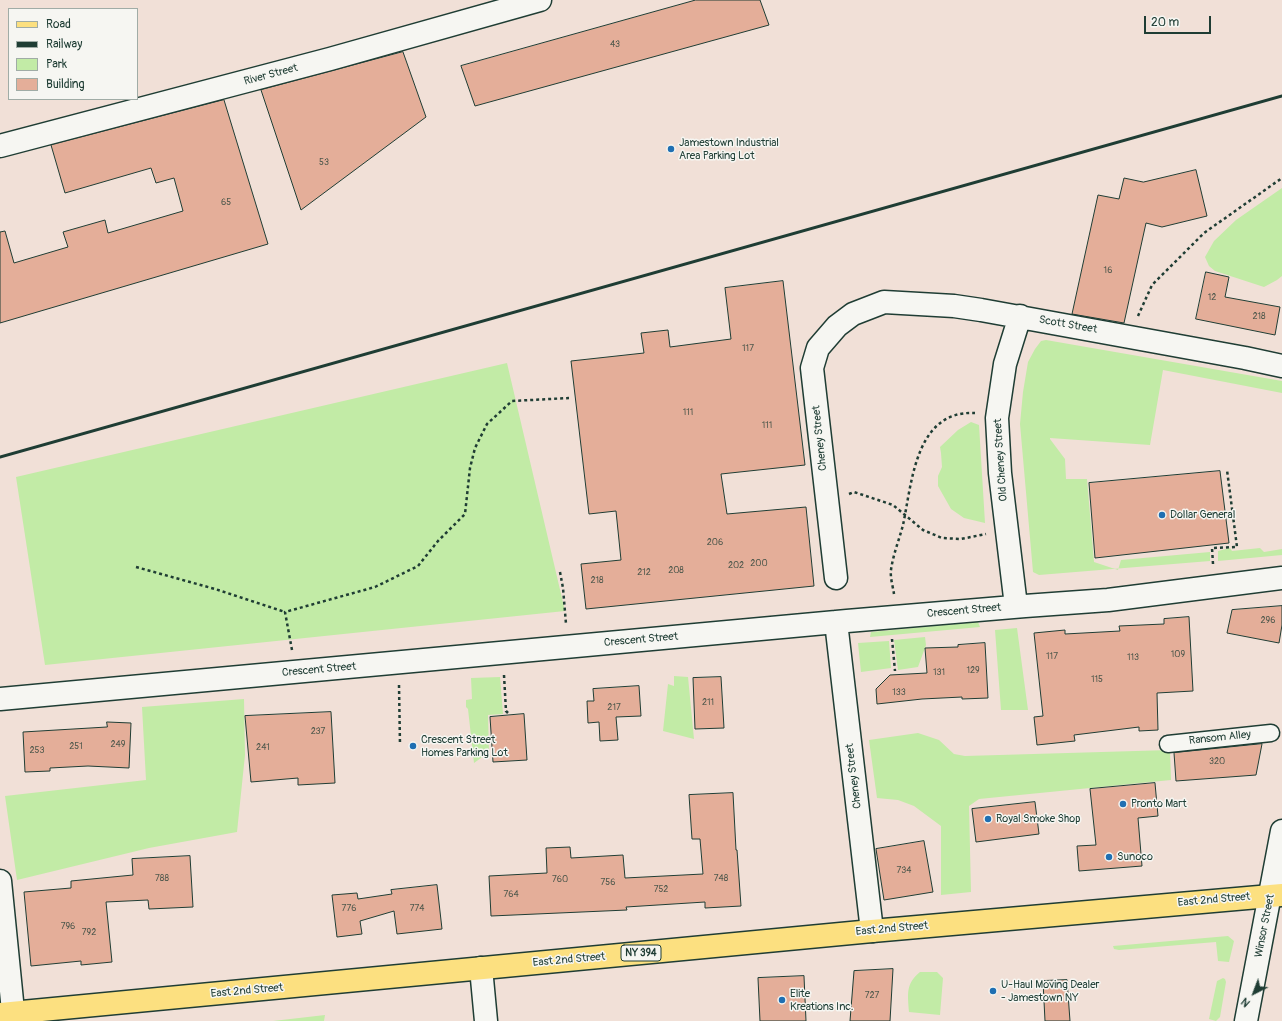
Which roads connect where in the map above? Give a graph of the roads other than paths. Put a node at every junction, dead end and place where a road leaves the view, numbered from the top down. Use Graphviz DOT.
graph roads {
  1 [pos="540,0"];
  2 [pos="0,146"];
  3 [pos="853,314"];
  4 [pos="1020,316"];
  5 [pos="1282,366"];
  6 [pos="836,578"];
  7 [pos="1282,578"];
  8 [pos="1016,606"];
  9 [pos="836,622"];
  10 [pos="0,699"];
  11 [pos="1271,733"];
  12 [pos="1168,744"];
  13 [pos="1282,831"];
  14 [pos="0,881"];
  15 [pos="1276,895"];
  16 [pos="872,931"];
  17 [pos="481,968"];
  18 [pos="9,1016"];
  19 [pos="486,1021"];
  20 [pos="1246,1021"];
  1 -- 2 [label="street, River Street"];
  3 -- 4 [label="street, Scott Street"];
  3 -- 6 [label="street, Cheney Street"];
  4 -- 5 [label="street, Scott Street"];
  4 -- 8 [label="street, Old Cheney Street"];
  7 -- 8 [label="street, Crescent Street"];
  8 -- 9 [label="street, Crescent Street"];
  9 -- 10 [label="street, Crescent Street"];
  9 -- 16 [label="street, Cheney Street"];
  11 -- 12 [label="street, Ransom Alley"];
  13 -- 15 [label="street, Winsor Street"];
  14 -- 18 [label="street"];
  15 -- 16 [label="main road, East 2nd Street / NY 394"];
  15 -- 20 [label="street, Winsor Street"];
  16 -- 17 [label="main road, East 2nd Street / NY 394"];
  17 -- 18 [label="main road, East 2nd Street / NY 394"];
  17 -- 19 [label="street"];
}
